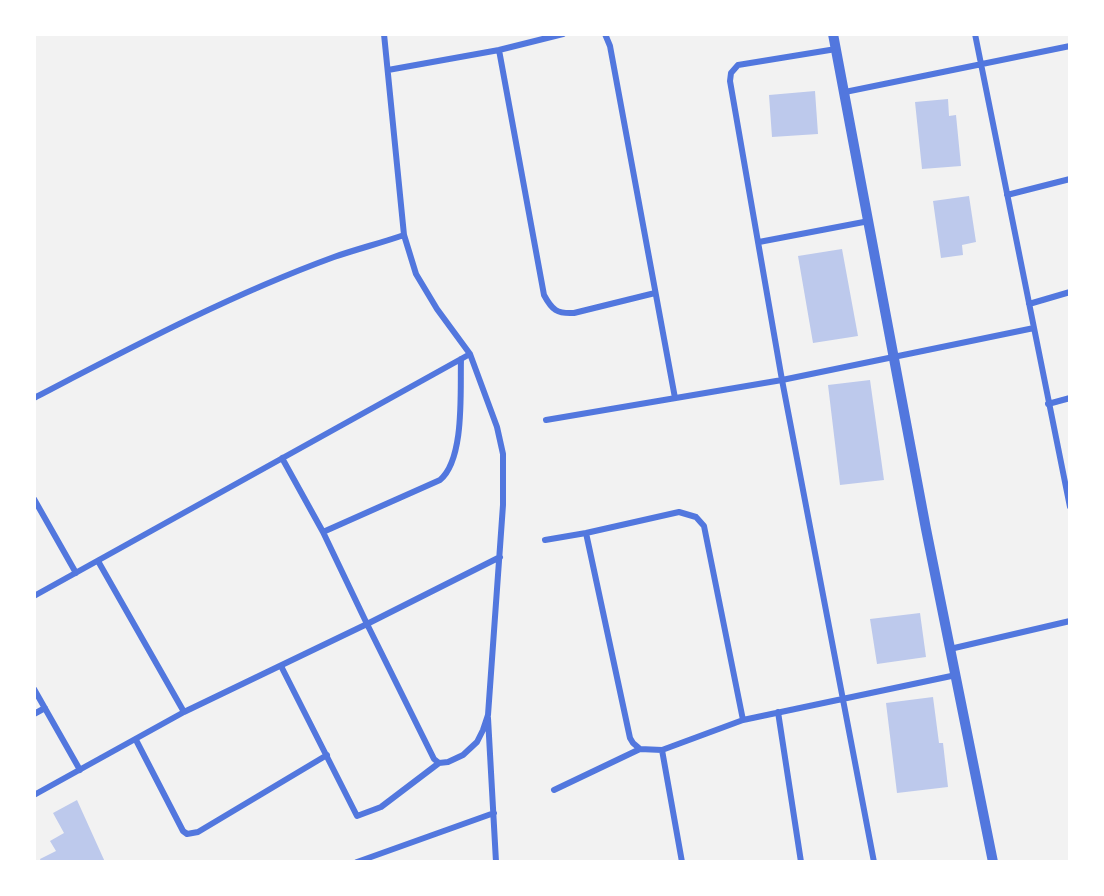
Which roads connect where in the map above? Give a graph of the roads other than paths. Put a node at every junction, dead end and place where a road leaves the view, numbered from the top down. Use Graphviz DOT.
graph roads {
  1 [pos="384,34"];
  2 [pos="563,34"];
  3 [pos="605,34"];
  4 [pos="833,34"];
  5 [pos="975,34"];
  6 [pos="1070,46"];
  7 [pos="836,49"];
  8 [pos="499,50"];
  9 [pos="982,62"];
  10 [pos="388,70"];
  11 [pos="844,92"];
  12 [pos="1070,178"];
  13 [pos="1007,195"];
  14 [pos="868,221"];
  15 [pos="404,236"];
  16 [pos="759,242"];
  17 [pos="1070,292"];
  18 [pos="655,293"];
  19 [pos="1029,304"];
  20 [pos="1034,328"];
  21 [pos="470,354"];
  22 [pos="894,358"];
  23 [pos="461,359"];
  24 [pos="782,380"];
  25 [pos="34,398"];
  26 [pos="675,398"];
  27 [pos="1070,398"];
  28 [pos="1048,404"];
  29 [pos="546,420"];
  30 [pos="282,458"];
  31 [pos="34,499"];
  32 [pos="1069,504"];
  33 [pos="323,532"];
  34 [pos="586,533"];
  35 [pos="545,540"];
  36 [pos="500,557"];
  37 [pos="98,561"];
  38 [pos="76,573"];
  39 [pos="34,596"];
  40 [pos="1070,621"];
  41 [pos="367,624"];
  42 [pos="950,649"];
  43 [pos="281,666"];
  44 [pos="956,675"];
  45 [pos="34,689"];
  46 [pos="844,699"];
  47 [pos="45,708"];
  48 [pos="184,712"];
  49 [pos="778,712"];
  50 [pos="34,714"];
  51 [pos="488,715"];
  52 [pos="743,720"];
  53 [pos="136,740"];
  54 [pos="640,749"];
  55 [pos="662,750"];
  56 [pos="327,755"];
  57 [pos="439,763"];
  58 [pos="80,770"];
  59 [pos="554,790"];
  60 [pos="34,795"];
  61 [pos="494,813"];
  62 [pos="357,861"];
  63 [pos="496,861"];
  64 [pos="682,861"];
  65 [pos="801,861"];
  66 [pos="874,861"];
  67 [pos="993,861"];
  1 -- 10 [label="street"];
  2 -- 8 [label="street"];
  3 -- 18 [label="street"];
  4 -- 7 [label="street"];
  5 -- 9 [label="street"];
  6 -- 9 [label="street"];
  7 -- 11 [label="street"];
  7 -- 16 [label="street"];
  8 -- 10 [label="street"];
  8 -- 18 [label="street"];
  9 -- 11 [label="street"];
  9 -- 13 [label="street"];
  10 -- 15 [label="street"];
  11 -- 14 [label="street"];
  12 -- 13 [label="street"];
  13 -- 19 [label="street"];
  14 -- 16 [label="street"];
  14 -- 22 [label="street"];
  15 -- 21 [label="street"];
  15 -- 25 [label="street"];
  16 -- 24 [label="street"];
  17 -- 19 [label="street"];
  18 -- 26 [label="street"];
  19 -- 20 [label="street"];
  20 -- 22 [label="street"];
  20 -- 28 [label="street"];
  21 -- 23 [label="street"];
  21 -- 36 [label="street"];
  22 -- 24 [label="street"];
  22 -- 42 [label="street"];
  23 -- 30 [label="street"];
  23 -- 33 [label="street"];
  24 -- 26 [label="street"];
  24 -- 46 [label="street"];
  26 -- 29 [label="street"];
  27 -- 28 [label="street"];
  28 -- 32 [label="street"];
  30 -- 33 [label="street"];
  30 -- 37 [label="street"];
  31 -- 38 [label="street"];
  33 -- 41 [label="street"];
  34 -- 35 [label="street"];
  34 -- 52 [label="street"];
  34 -- 54 [label="street"];
  36 -- 41 [label="street"];
  36 -- 51 [label="street"];
  37 -- 38 [label="street"];
  37 -- 48 [label="street"];
  38 -- 39 [label="street"];
  40 -- 42 [label="street"];
  41 -- 43 [label="street"];
  41 -- 57 [label="street"];
  42 -- 44 [label="street"];
  43 -- 48 [label="street"];
  43 -- 56 [label="street"];
  44 -- 46 [label="street"];
  44 -- 67 [label="street"];
  45 -- 47 [label="street"];
  46 -- 49 [label="street"];
  46 -- 66 [label="street"];
  47 -- 50 [label="street"];
  47 -- 58 [label="street"];
  48 -- 53 [label="street"];
  49 -- 52 [label="street"];
  49 -- 65 [label="street"];
  51 -- 57 [label="street"];
  51 -- 61 [label="street"];
  52 -- 55 [label="street"];
  53 -- 56 [label="street"];
  53 -- 58 [label="street"];
  54 -- 55 [label="street"];
  54 -- 59 [label="street"];
  55 -- 64 [label="street"];
  56 -- 57 [label="street"];
  58 -- 60 [label="street"];
  61 -- 62 [label="street"];
  61 -- 63 [label="street"];
}
